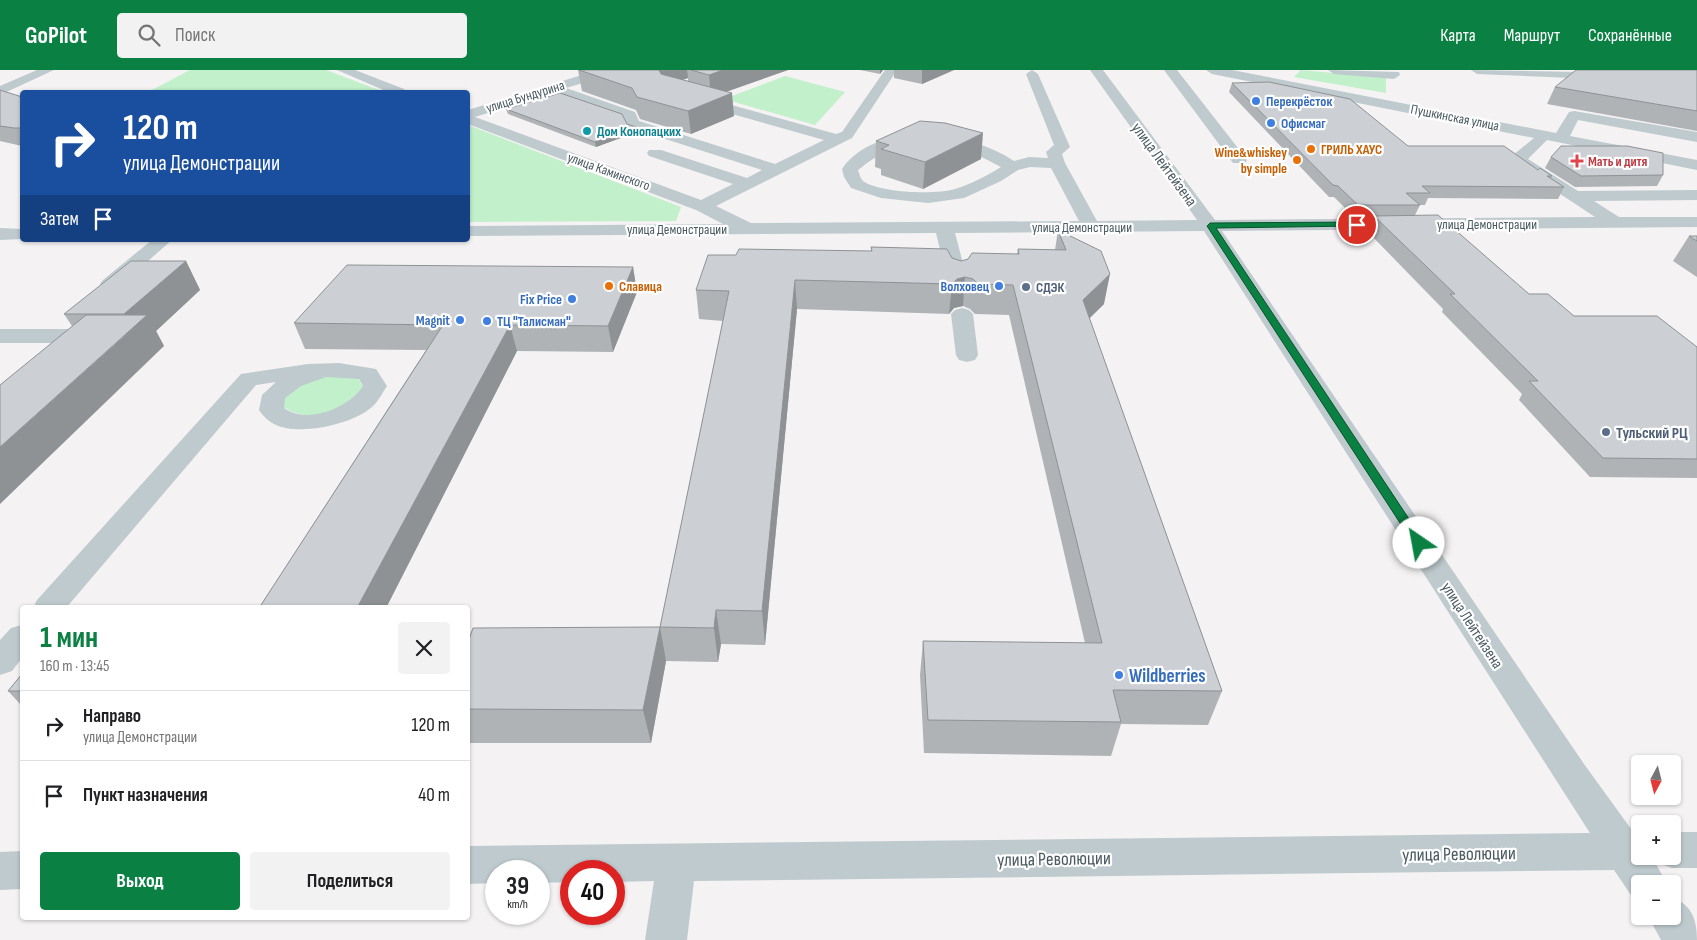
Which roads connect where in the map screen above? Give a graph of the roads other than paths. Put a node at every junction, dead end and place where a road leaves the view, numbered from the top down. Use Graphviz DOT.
graph roads {
  1 [pos="48,70"];
  2 [pos="343,70"];
  3 [pos="612,70"];
  4 [pos="891,70"];
  5 [pos="1096,70"];
  6 [pos="1170,70"];
  7 [pos="1212,70"];
  8 [pos="1334,70"];
  9 [pos="1477,70"];
  10 [pos="1647,70"];
  11 [pos="1234,72"];
  12 [pos="1393,73"];
  13 [pos="1592,73"];
  14 [pos="1032,74"];
  15 [pos="551,88"];
  16 [pos="394,90"];
  17 [pos="0,91"];
  18 [pos="687,96"];
  19 [pos="1388,104"];
  20 [pos="470,113"];
  21 [pos="470,120"];
  22 [pos="1697,137"];
  23 [pos="1561,138"];
  24 [pos="838,140"];
  25 [pos="1538,140"];
  26 [pos="655,153"];
  27 [pos="1239,160"];
  28 [pos="1057,163"];
  29 [pos="1697,164"];
  30 [pos="1012,167"];
  31 [pos="777,170"];
  32 [pos="1697,180"];
  33 [pos="748,184"];
  34 [pos="1697,195"];
  35 [pos="1574,196"];
  36 [pos="702,206"];
  37 [pos="1697,222"];
  38 [pos="1616,223"];
  39 [pos="1091,226"];
  40 [pos="1210,226"];
  41 [pos="944,228"];
  42 [pos="748,229"];
  43 [pos="470,231"];
  44 [pos="0,234"];
  45 [pos="20,234"];
  46 [pos="161,242"];
  47 [pos="958,282"];
  48 [pos="104,290"];
  49 [pos="962,314"];
  50 [pos="0,336"];
  51 [pos="967,355"];
  52 [pos="42,359"];
  53 [pos="320,371"];
  54 [pos="51,605"];
  55 [pos="20,639"];
  56 [pos="0,662"];
  57 [pos="1631,850"];
  58 [pos="1681,850"];
  59 [pos="1697,850"];
  60 [pos="1631,851"];
  61 [pos="677,862"];
  62 [pos="470,865"];
  63 [pos="0,870"];
  64 [pos="20,870"];
  65 [pos="1675,925"];
  66 [pos="666,940"];
  67 [pos="1685,940"];
  1 -- 17 [label="street"];
  2 -- 16 [label="street"];
  3 -- 15 [label="street, улица Бундурина"];
  4 -- 24 [label="street"];
  5 -- 40 [label="street, улица Лейтейзена"];
  6 -- 27 [label="street"];
  7 -- 11 [label="street, Пушкинская улица"];
  8 -- 12 [label="street"];
  9 -- 13 [label="street"];
  10 -- 13 [label="street"];
  11 -- 19 [label="street, Пушкинская улица"];
  12 -- 19 [label="street"];
  14 -- 28 [label="street"];
  15 -- 20 [label="street, улица Бундурина"];
  15 -- 31 [label="street"];
  18 -- 24 [label="street"];
  19 -- 25 [label="street, Пушкинская улица"];
  21 -- 36 [label="street, улица Каминского"];
  22 -- 23 [label="street"];
  23 -- 25 [label="street, Пушкинская улица"];
  23 -- 29 [label="street, Пушкинская улица"];
  24 -- 31 [label="street"];
  25 -- 32 [label="street"];
  25 -- 35 [label="street"];
  26 -- 33 [label="street"];
  28 -- 30 [label="street"];
  28 -- 39 [label="street"];
  30 -- 30 [label="street"];
  31 -- 33 [label="street"];
  33 -- 36 [label="street"];
  34 -- 35 [label="street"];
  35 -- 38 [label="street"];
  36 -- 42 [label="street, улица Каминского"];
  37 -- 38 [label="street, улица Демонстрации"];
  38 -- 40 [label="street, улица Демонстрации"];
  39 -- 40 [label="street, улица Демонстрации"];
  39 -- 41 [label="street, улица Демонстрации"];
  40 -- 57 [label="street, улица Лейтейзена"];
  41 -- 42 [label="street, улица Демонстрации"];
  41 -- 47 [label="street"];
  42 -- 43 [label="street, улица Демонстрации"];
  44 -- 45 [label="street"];
  46 -- 48 [label="street"];
  49 -- 51 [label="street"];
  50 -- 52 [label="street"];
  53 -- 54 [label="street"];
  55 -- 56 [label="street"];
  58 -- 59 [label="street"];
  60 -- 61 [label="street, улица Революции"];
  61 -- 62 [label="street, улица Революции"];
  61 -- 66 [label="street"];
  63 -- 64 [label="street"];
  65 -- 67 [label="street"];
}
